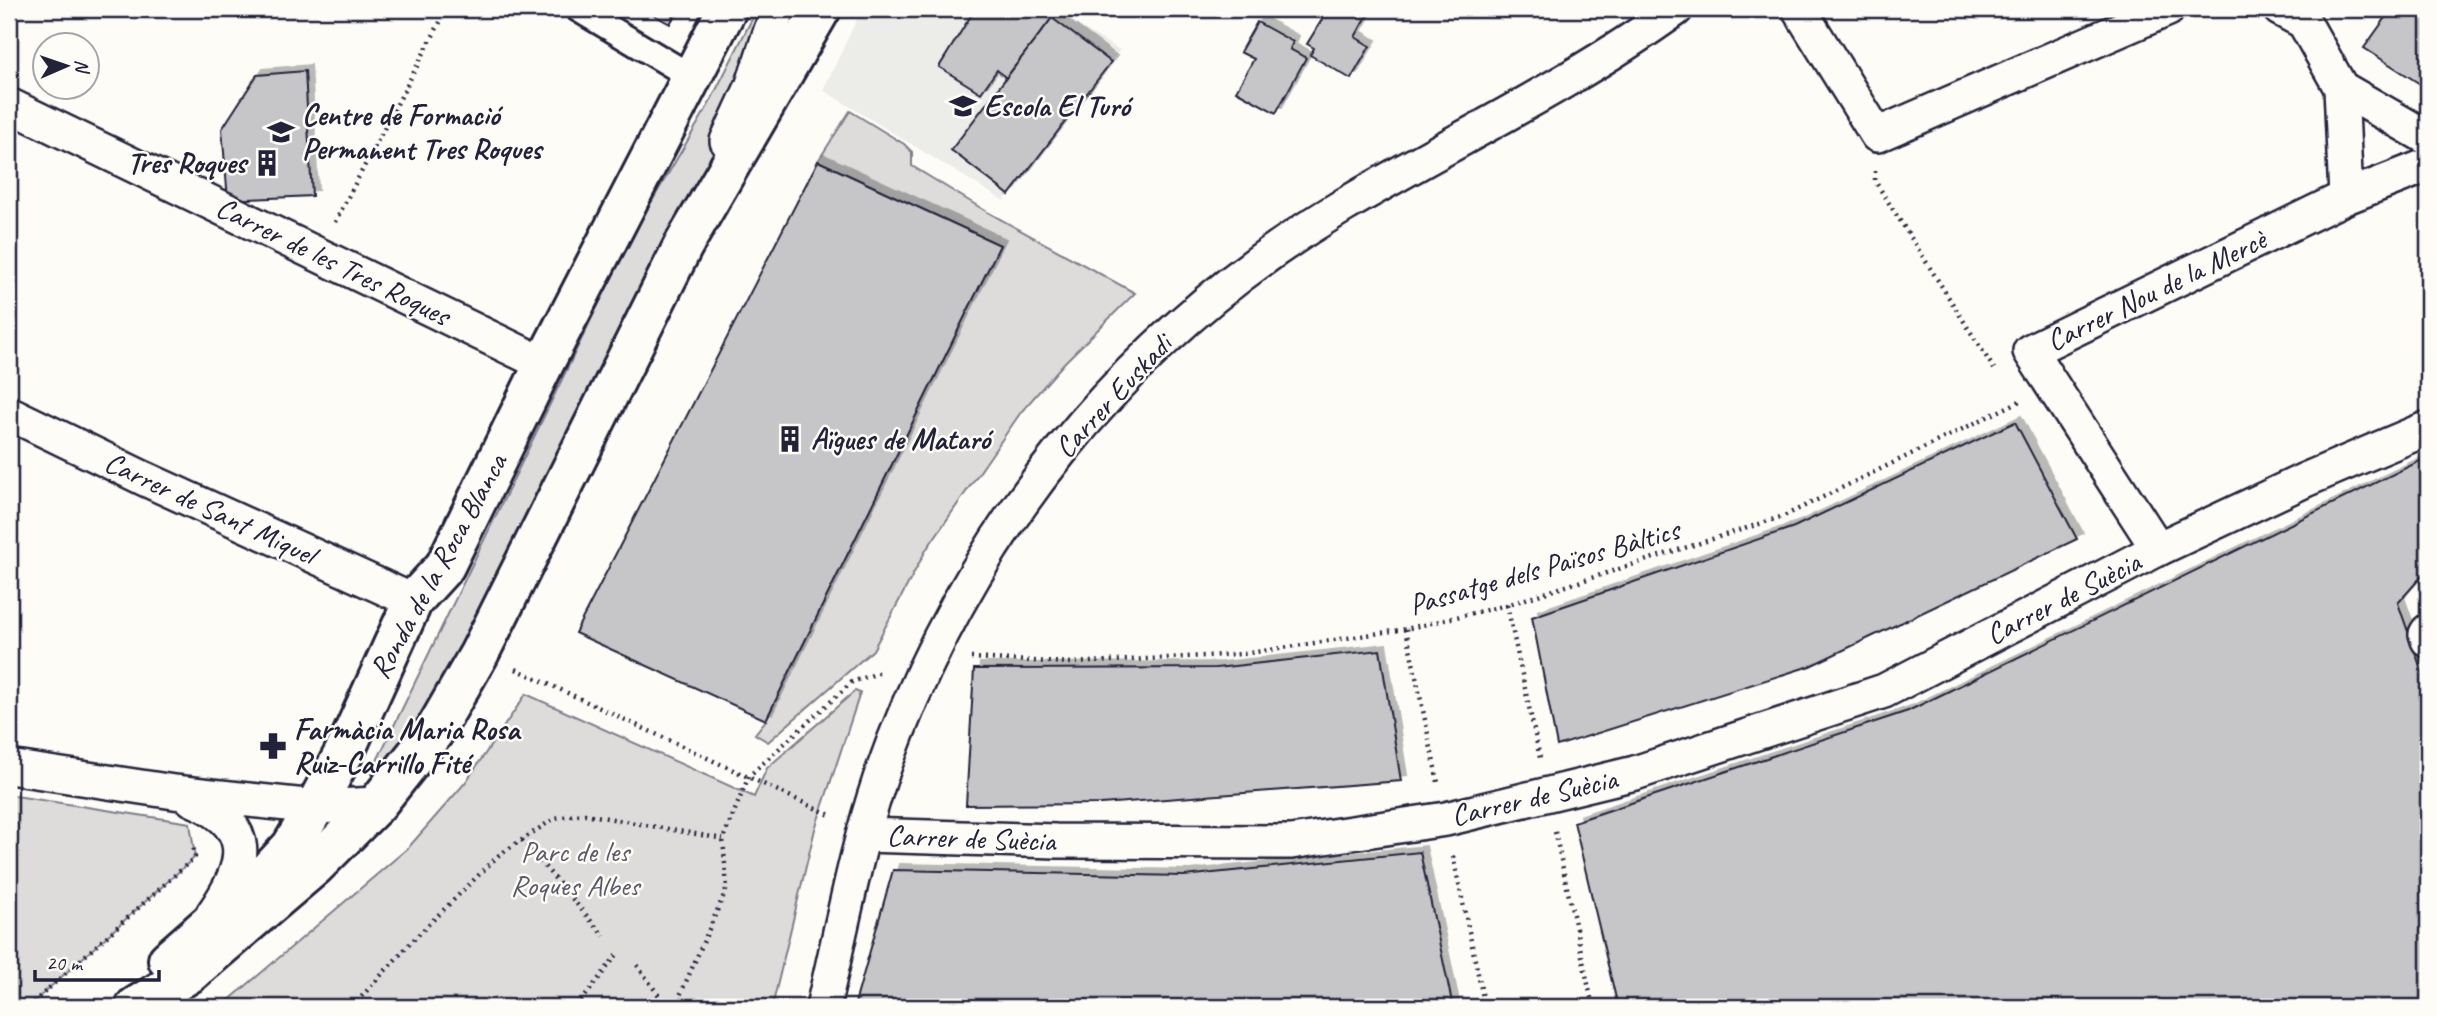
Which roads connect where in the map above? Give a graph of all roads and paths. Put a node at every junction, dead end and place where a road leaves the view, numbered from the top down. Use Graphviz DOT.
graph roads {
  1 [pos="447,9"];
  2 [pos="578,9"];
  3 [pos="727,9"];
  4 [pos="778,9"];
  5 [pos="821,9"];
  6 [pos="1676,9"];
  7 [pos="1799,9"];
  8 [pos="2168,9"];
  9 [pos="2301,13"];
  10 [pos="690,76"];
  11 [pos="2341,88"];
  12 [pos="9,104"];
  13 [pos="1877,135"];
  14 [pos="2428,138"];
  15 [pos="2428,165"];
  16 [pos="2346,197"];
  17 [pos="683,246"];
  18 [pos="318,253"];
  19 [pos="544,363"];
  20 [pos="2001,380"];
  21 [pos="2052,385"];
  22 [pos="2008,391"];
  23 [pos="2016,403"];
  24 [pos="9,413"];
  25 [pos="2428,428"];
  26 [pos="2158,550"];
  27 [pos="413,600"];
  28 [pos="2428,631"];
  29 [pos="2428,640"];
  30 [pos="480,654"];
  31 [pos="931,656"];
  32 [pos="9,767"];
  33 [pos="749,776"];
  34 [pos="174,792"];
  35 [pos="377,804"];
  36 [pos="315,807"];
  37 [pos="830,815"];
  38 [pos="192,834"];
  39 [pos="865,835"];
  40 [pos="723,839"];
  41 [pos="522,840"];
  42 [pos="202,928"];
  43 [pos="604,936"];
  44 [pos="619,952"];
  45 [pos="637,965"];
  46 [pos="28,1007"];
  47 [pos="133,1007"];
  48 [pos="352,1007"];
  49 [pos="577,1007"];
  50 [pos="667,1007"];
  51 [pos="675,1007"];
  52 [pos="824,1007"];
  1 -- 18 [label="path"];
  2 -- 10 [label="street"];
  3 -- 10 [label="street, Ronda de la Roca Blanca"];
  4 -- 17 [label="street, Ronda de la Roca Blanca"];
  5 -- 17 [label="street, Ronda de la Roca Blanca"];
  6 -- 31 [label="street, Carrer Euskadi"];
  7 -- 13 [label="street"];
  8 -- 13 [label="street"];
  9 -- 11 [label="street"];
  10 -- 19 [label="street, Ronda de la Roca Blanca"];
  11 -- 14 [label="street"];
  11 -- 16 [label="street"];
  12 -- 18 [label="street, Carrer de les Tres Roques"];
  13 -- 20 [label="path"];
  15 -- 16 [label="street, Carrer Nou de la Mercè"];
  16 -- 21 [label="street, Carrer Nou de la Mercè"];
  17 -- 30 [label="street, Ronda de la Roca Blanca"];
  18 -- 19 [label="street, Carrer de les Tres Roques"];
  19 -- 27 [label="street, Ronda de la Roca Blanca"];
  21 -- 23 [label="path, Passatge dels Països Bàltics"];
  21 -- 26 [label="street, Carrer Nou de la Mercè"];
  22 -- 23 [label="path"];
  23 -- 31 [label="path, Passatge dels Països Bàltics"];
  24 -- 27 [label="street, Carrer de Sant Miquel"];
  25 -- 26 [label="street"];
  26 -- 39 [label="street, Carrer de Suècia"];
  27 -- 36 [label="street, Ronda de la Roca Blanca"];
  28 -- 29 [label="street"];
  30 -- 33 [label="path"];
  30 -- 35 [label="street, Ronda de la Roca Blanca"];
  31 -- 33 [label="path"];
  31 -- 39 [label="street, Carrer Euskadi"];
  32 -- 34 [label="street"];
  33 -- 37 [label="path"];
  33 -- 40 [label="path"];
  34 -- 36 [label="street"];
  34 -- 42 [label="street"];
  35 -- 36 [label="street"];
  35 -- 47 [label="street, Ronda de la Roca Blanca"];
  36 -- 42 [label="street, Ronda de la Roca Blanca"];
  38 -- 46 [label="path"];
  39 -- 52 [label="street, Carrer Euskadi"];
  40 -- 41 [label="path"];
  40 -- 51 [label="path"];
  41 -- 43 [label="path"];
  41 -- 48 [label="path"];
  42 -- 47 [label="street, Ronda de la Roca Blanca"];
  44 -- 49 [label="path"];
  45 -- 50 [label="path"];
}
